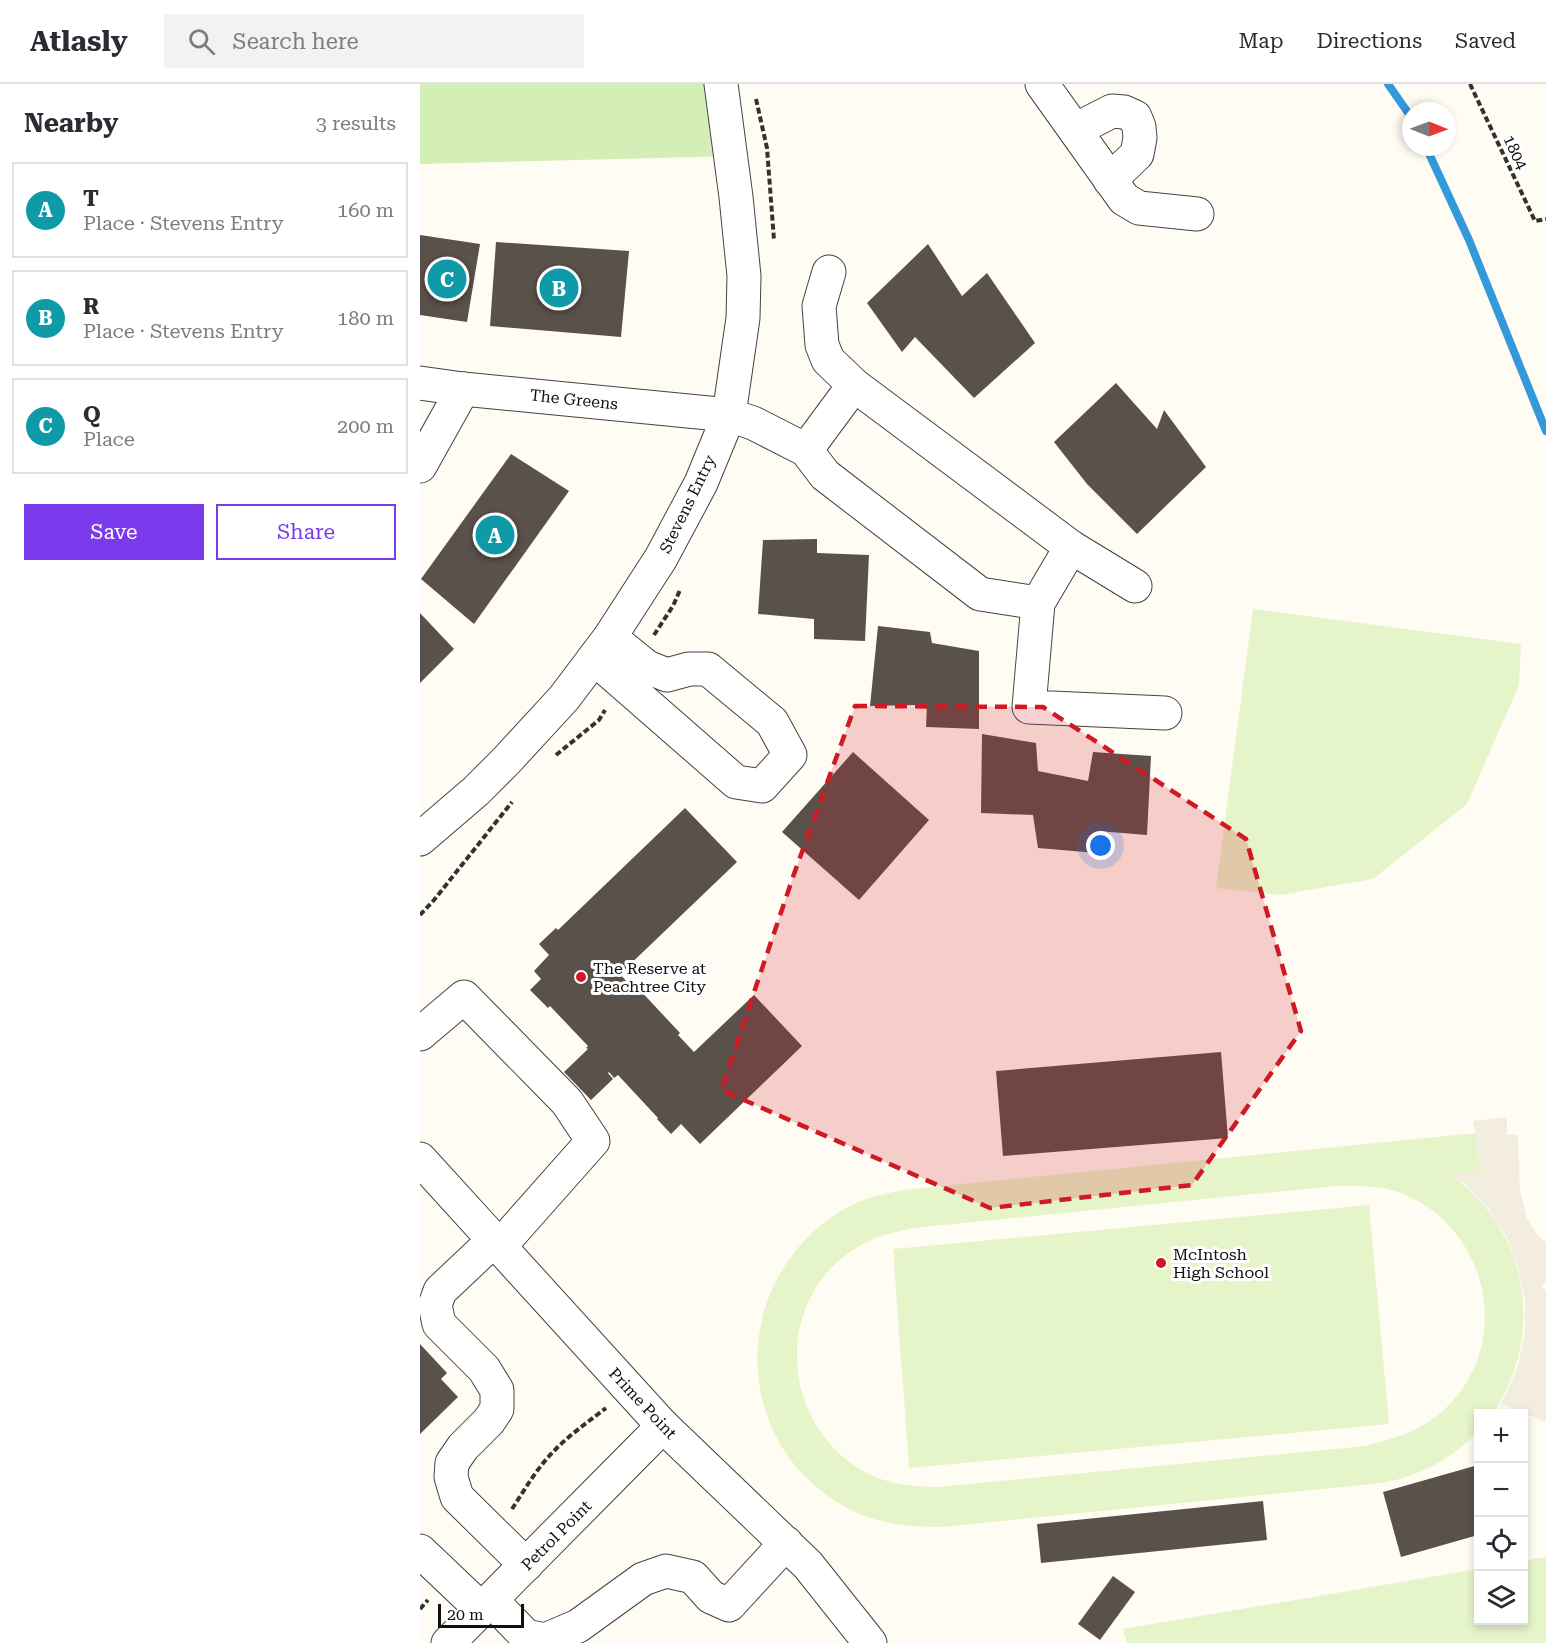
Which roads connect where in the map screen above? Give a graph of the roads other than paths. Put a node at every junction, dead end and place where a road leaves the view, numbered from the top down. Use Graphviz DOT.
graph roads {
  1 [pos="721,84"];
  2 [pos="1042,84"];
  3 [pos="1075,130"];
  4 [pos="1110,180"];
  5 [pos="1197,214"];
  6 [pos="829,272"];
  7 [pos="420,383"];
  8 [pos="854,385"];
  9 [pos="463,388"];
  10 [pos="729,415"];
  11 [pos="806,450"];
  12 [pos="420,465"];
  13 [pos="1071,548"];
  14 [pos="1135,585"];
  15 [pos="1038,603"];
  16 [pos="602,648"];
  17 [pos="1165,712"];
  18 [pos="420,839"];
  19 [pos="420,1034"];
  20 [pos="420,1160"];
  21 [pos="497,1243"];
  22 [pos="663,1426"];
  23 [pos="786,1543"];
  24 [pos="420,1551"];
  25 [pos="526,1565"];
  26 [pos="470,1625"];
  27 [pos="870,1643"];
  1 -- 10 [label="street, Stevens Entry"];
  2 -- 3 [label="street"];
  3 -- 4 [label="street"];
  3 -- 4 [label="street"];
  4 -- 5 [label="street"];
  6 -- 8 [label="street"];
  7 -- 9 [label="street, The Greens"];
  8 -- 11 [label="street"];
  8 -- 13 [label="street"];
  9 -- 10 [label="street, The Greens"];
  9 -- 12 [label="street"];
  10 -- 11 [label="street, The Greens"];
  10 -- 16 [label="street, Stevens Entry"];
  11 -- 15 [label="street"];
  13 -- 14 [label="street"];
  13 -- 15 [label="street"];
  15 -- 17 [label="street"];
  16 -- 16 [label="street"];
  16 -- 18 [label="street, Stevens Entry"];
  19 -- 21 [label="street"];
  20 -- 21 [label="street, Prime Point"];
  21 -- 22 [label="street, Prime Point"];
  21 -- 25 [label="street"];
  22 -- 23 [label="street, Prime Point"];
  22 -- 25 [label="street, Petrol Point"];
  23 -- 26 [label="street"];
  23 -- 27 [label="street, Prime Point"];
  24 -- 26 [label="street"];
  25 -- 26 [label="street, Petrol Point"];
}
